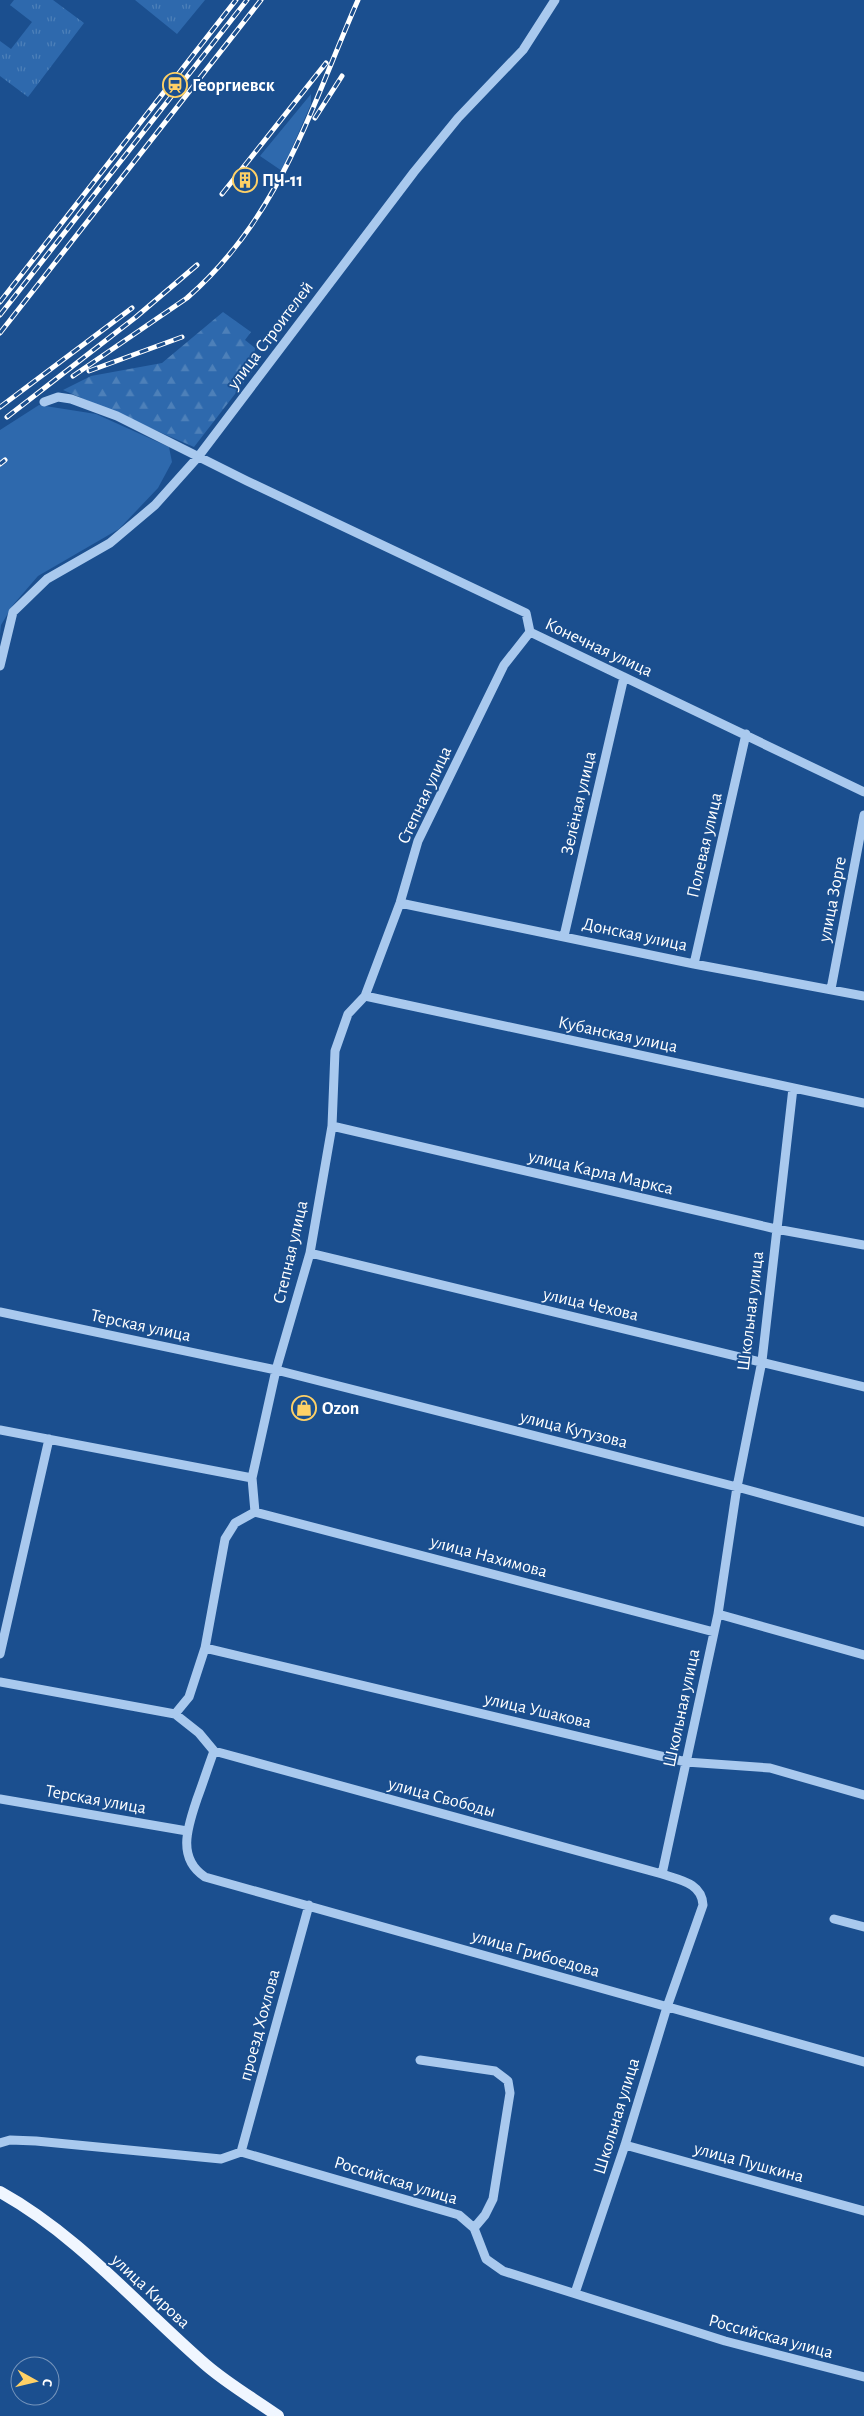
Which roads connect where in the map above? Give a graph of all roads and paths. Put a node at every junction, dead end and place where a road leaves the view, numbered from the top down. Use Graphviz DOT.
graph roads {
  1 [pos="555,0"];
  2 [pos="44,402"];
  3 [pos="198,457"];
  4 [pos="530,632"];
  5 [pos="0,666"];
  6 [pos="624,677"];
  7 [pos="746,734"];
  8 [pos="864,792"];
  9 [pos="864,816"];
  10 [pos="400,903"];
  11 [pos="564,936"];
  12 [pos="694,964"];
  13 [pos="831,989"];
  14 [pos="365,996"];
  15 [pos="864,996"];
  16 [pos="793,1088"];
  17 [pos="864,1103"];
  18 [pos="332,1126"];
  19 [pos="776,1229"];
  20 [pos="864,1245"];
  21 [pos="310,1253"];
  22 [pos="0,1312"];
  23 [pos="762,1361"];
  24 [pos="276,1370"];
  25 [pos="864,1387"];
  26 [pos="0,1430"];
  27 [pos="49,1440"];
  28 [pos="252,1478"];
  29 [pos="737,1488"];
  30 [pos="255,1512"];
  31 [pos="864,1522"];
  32 [pos="718,1614"];
  33 [pos="714,1632"];
  34 [pos="205,1648"];
  35 [pos="0,1654"];
  36 [pos="864,1655"];
  37 [pos="0,1682"];
  38 [pos="175,1714"];
  39 [pos="214,1751"];
  40 [pos="686,1762"];
  41 [pos="864,1795"];
  42 [pos="0,1799"];
  43 [pos="186,1832"];
  44 [pos="662,1874"];
  45 [pos="309,1905"];
  46 [pos="834,1919"];
  47 [pos="864,1927"];
  48 [pos="667,2007"];
  49 [pos="420,2060"];
  50 [pos="864,2062"];
  51 [pos="0,2143"];
  52 [pos="625,2145"];
  53 [pos="241,2152"];
  54 [pos="0,2192"];
  55 [pos="864,2211"];
  56 [pos="474,2228"];
  57 [pos="574,2294"];
  58 [pos="864,2376"];
  59 [pos="278,2416"];
  1 -- 3 [label="street, улица Строителей"];
  2 -- 3 [label="street"];
  3 -- 4 [label="street, Конечная улица"];
  3 -- 5 [label="street, улица Строителей"];
  4 -- 6 [label="street, Конечная улица"];
  4 -- 10 [label="street, Степная улица"];
  6 -- 7 [label="street, Конечная улица"];
  6 -- 11 [label="street, Зелёная улица"];
  7 -- 8 [label="street, Конечная улица"];
  7 -- 12 [label="street, Полевая улица"];
  9 -- 13 [label="street, улица Зорге"];
  10 -- 11 [label="street, Донская улица"];
  10 -- 14 [label="street, Степная улица"];
  11 -- 12 [label="street, Донская улица"];
  12 -- 13 [label="street, Донская улица"];
  13 -- 15 [label="street, Донская улица"];
  14 -- 16 [label="street, Кубанская улица"];
  14 -- 18 [label="street, Степная улица"];
  16 -- 17 [label="street, Кубанская улица"];
  16 -- 19 [label="street, Школьная улица"];
  18 -- 19 [label="street, улица Карла Маркса"];
  18 -- 21 [label="street, Степная улица"];
  19 -- 20 [label="street, улица Карла Маркса"];
  19 -- 23 [label="street, Школьная улица"];
  21 -- 23 [label="street, улица Чехова"];
  21 -- 24 [label="street, Степная улица"];
  22 -- 24 [label="street, Терская улица"];
  23 -- 25 [label="street, улица Чехова"];
  23 -- 29 [label="street, Школьная улица"];
  24 -- 28 [label="street, Степная улица"];
  24 -- 29 [label="street, улица Кутузова"];
  26 -- 27 [label="street"];
  27 -- 28 [label="street"];
  27 -- 35 [label="street"];
  28 -- 30 [label="street, Степная улица"];
  29 -- 31 [label="street, улица Кутузова"];
  29 -- 32 [label="street, Школьная улица"];
  30 -- 33 [label="street, улица Нахимова"];
  30 -- 34 [label="street"];
  32 -- 33 [label="street, Школьная улица"];
  32 -- 36 [label="street"];
  33 -- 40 [label="street, Школьная улица"];
  34 -- 38 [label="street"];
  34 -- 40 [label="street, улица Ушакова"];
  37 -- 38 [label="street"];
  38 -- 39 [label="street"];
  39 -- 43 [label="street"];
  39 -- 44 [label="street, улица Свободы"];
  40 -- 41 [label="street, улица Ушакова"];
  40 -- 44 [label="street, Школьная улица"];
  42 -- 43 [label="street, Терская улица"];
  43 -- 45 [label="street, улица Грибоедова"];
  44 -- 48 [label="street, Школьная улица"];
  45 -- 48 [label="street, улица Грибоедова"];
  45 -- 53 [label="street, проезд Хохлова"];
  46 -- 47 [label="street"];
  48 -- 50 [label="street, улица Грибоедова"];
  48 -- 52 [label="street, Школьная улица"];
  49 -- 56 [label="street"];
  51 -- 53 [label="street"];
  52 -- 55 [label="street, улица Пушкина"];
  52 -- 57 [label="street, Школьная улица"];
  53 -- 56 [label="street, Российская улица"];
  54 -- 59 [label="main road, улица Кирова"];
  56 -- 57 [label="street, Российская улица"];
  57 -- 58 [label="street, Российская улица"];
}
